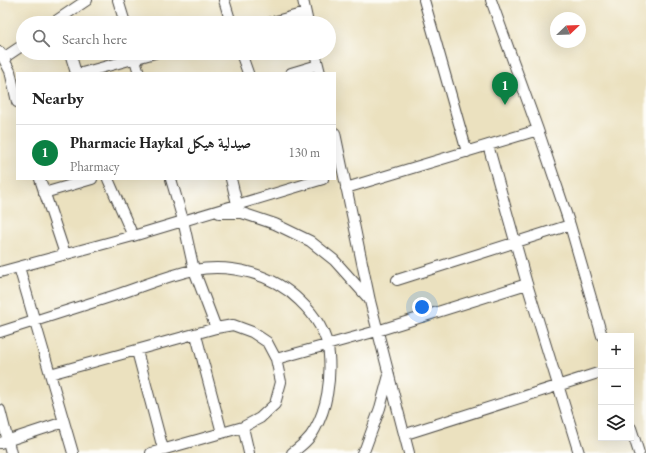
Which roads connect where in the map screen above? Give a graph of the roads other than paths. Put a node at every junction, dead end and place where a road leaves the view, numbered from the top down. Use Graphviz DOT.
graph roads {
  1 [pos="87,0"];
  2 [pos="118,0"];
  3 [pos="224,0"];
  4 [pos="303,0"];
  5 [pos="424,0"];
  6 [pos="491,0"];
  7 [pos="65,16"];
  8 [pos="123,16"];
  9 [pos="230,16"];
  10 [pos="307,16"];
  11 [pos="16,48"];
  12 [pos="2,54"];
  13 [pos="72,60"];
  14 [pos="122,60"];
  15 [pos="135,60"];
  16 [pos="243,60"];
  17 [pos="319,69"];
  18 [pos="76,72"];
  19 [pos="85,72"];
  20 [pos="139,72"];
  21 [pos="248,72"];
  22 [pos="298,72"];
  23 [pos="16,96"];
  24 [pos="538,130"];
  25 [pos="336,143"];
  26 [pos="488,145"];
  27 [pos="467,152"];
  28 [pos="339,174"];
  29 [pos="40,180"];
  30 [pos="89,180"];
  31 [pos="108,180"];
  32 [pos="171,180"];
  33 [pos="231,180"];
  34 [pos="320,180"];
  35 [pos="346,188"];
  36 [pos="44,194"];
  37 [pos="237,204"];
  38 [pos="209,213"];
  39 [pos="183,220"];
  40 [pos="570,225"];
  41 [pos="133,236"];
  42 [pos="515,242"];
  43 [pos="65,254"];
  44 [pos="19,267"];
  45 [pos="194,270"];
  46 [pos="0,272"];
  47 [pos="396,280"];
  48 [pos="528,284"];
  49 [pos="370,301"];
  50 [pos="36,320"];
  51 [pos="216,328"];
  52 [pos="377,331"];
  53 [pos="0,332"];
  54 [pos="601,333"];
  55 [pos="196,335"];
  56 [pos="329,345"];
  57 [pos="137,351"];
  58 [pos="276,359"];
  59 [pos="598,373"];
  60 [pos="50,374"];
  61 [pos="389,375"];
  62 [pos="558,385"];
  63 [pos="0,410"];
  64 [pos="64,422"];
  65 [pos="243,427"];
  66 [pos="222,433"];
  67 [pos="406,434"];
  68 [pos="634,437"];
  69 [pos="4,442"];
  70 [pos="163,450"];
  71 [pos="11,453"];
  72 [pos="73,453"];
  73 [pos="151,453"];
  74 [pos="250,453"];
  75 [pos="292,453"];
  76 [pos="362,453"];
  77 [pos="409,453"];
  78 [pos="579,453"];
  79 [pos="639,453"];
  1 -- 7 [label="street"];
  2 -- 8 [label="street"];
  3 -- 9 [label="street"];
  4 -- 10 [label="street"];
  5 -- 27 [label="street"];
  6 -- 24 [label="street"];
  11 -- 12 [label="street"];
  12 -- 23 [label="street"];
  13 -- 18 [label="street"];
  14 -- 19 [label="street"];
  15 -- 20 [label="street"];
  16 -- 21 [label="street"];
  17 -- 22 [label="street"];
  24 -- 26 [label="street"];
  24 -- 40 [label="street"];
  25 -- 28 [label="street"];
  26 -- 27 [label="street"];
  26 -- 42 [label="street"];
  27 -- 35 [label="street"];
  28 -- 35 [label="street"];
  29 -- 36 [label="street"];
  30 -- 36 [label="street"];
  31 -- 41 [label="street"];
  32 -- 39 [label="street"];
  33 -- 37 [label="street"];
  34 -- 37 [label="street"];
  35 -- 49 [label="street"];
  36 -- 43 [label="street"];
  37 -- 38 [label="street"];
  38 -- 39 [label="street"];
  38 -- 49 [label="street"];
  39 -- 41 [label="street"];
  39 -- 45 [label="street"];
  40 -- 42 [label="street"];
  40 -- 54 [label="street"];
  41 -- 43 [label="street"];
  42 -- 47 [label="street"];
  42 -- 48 [label="street"];
  43 -- 44 [label="street"];
  44 -- 46 [label="street"];
  44 -- 50 [label="street"];
  45 -- 50 [label="street"];
  45 -- 51 [label="street"];
  45 -- 56 [label="street"];
  48 -- 52 [label="street"];
  48 -- 62 [label="street"];
  49 -- 52 [label="street"];
  50 -- 53 [label="street"];
  50 -- 60 [label="street"];
  51 -- 55 [label="street"];
  51 -- 58 [label="street"];
  52 -- 56 [label="street"];
  52 -- 61 [label="street"];
  55 -- 57 [label="street"];
  55 -- 66 [label="street"];
  56 -- 58 [label="street"];
  56 -- 75 [label="street"];
  57 -- 60 [label="street"];
  57 -- 70 [label="street"];
  58 -- 65 [label="street"];
  59 -- 62 [label="street"];
  60 -- 64 [label="street"];
  61 -- 67 [label="street"];
  61 -- 76 [label="street"];
  62 -- 67 [label="street"];
  62 -- 78 [label="street"];
  63 -- 69 [label="street"];
  64 -- 69 [label="street"];
  64 -- 72 [label="street"];
  65 -- 66 [label="street"];
  65 -- 74 [label="street"];
  66 -- 70 [label="street"];
  67 -- 77 [label="street"];
  68 -- 79 [label="street"];
  69 -- 71 [label="street"];
  70 -- 73 [label="street"];
}
